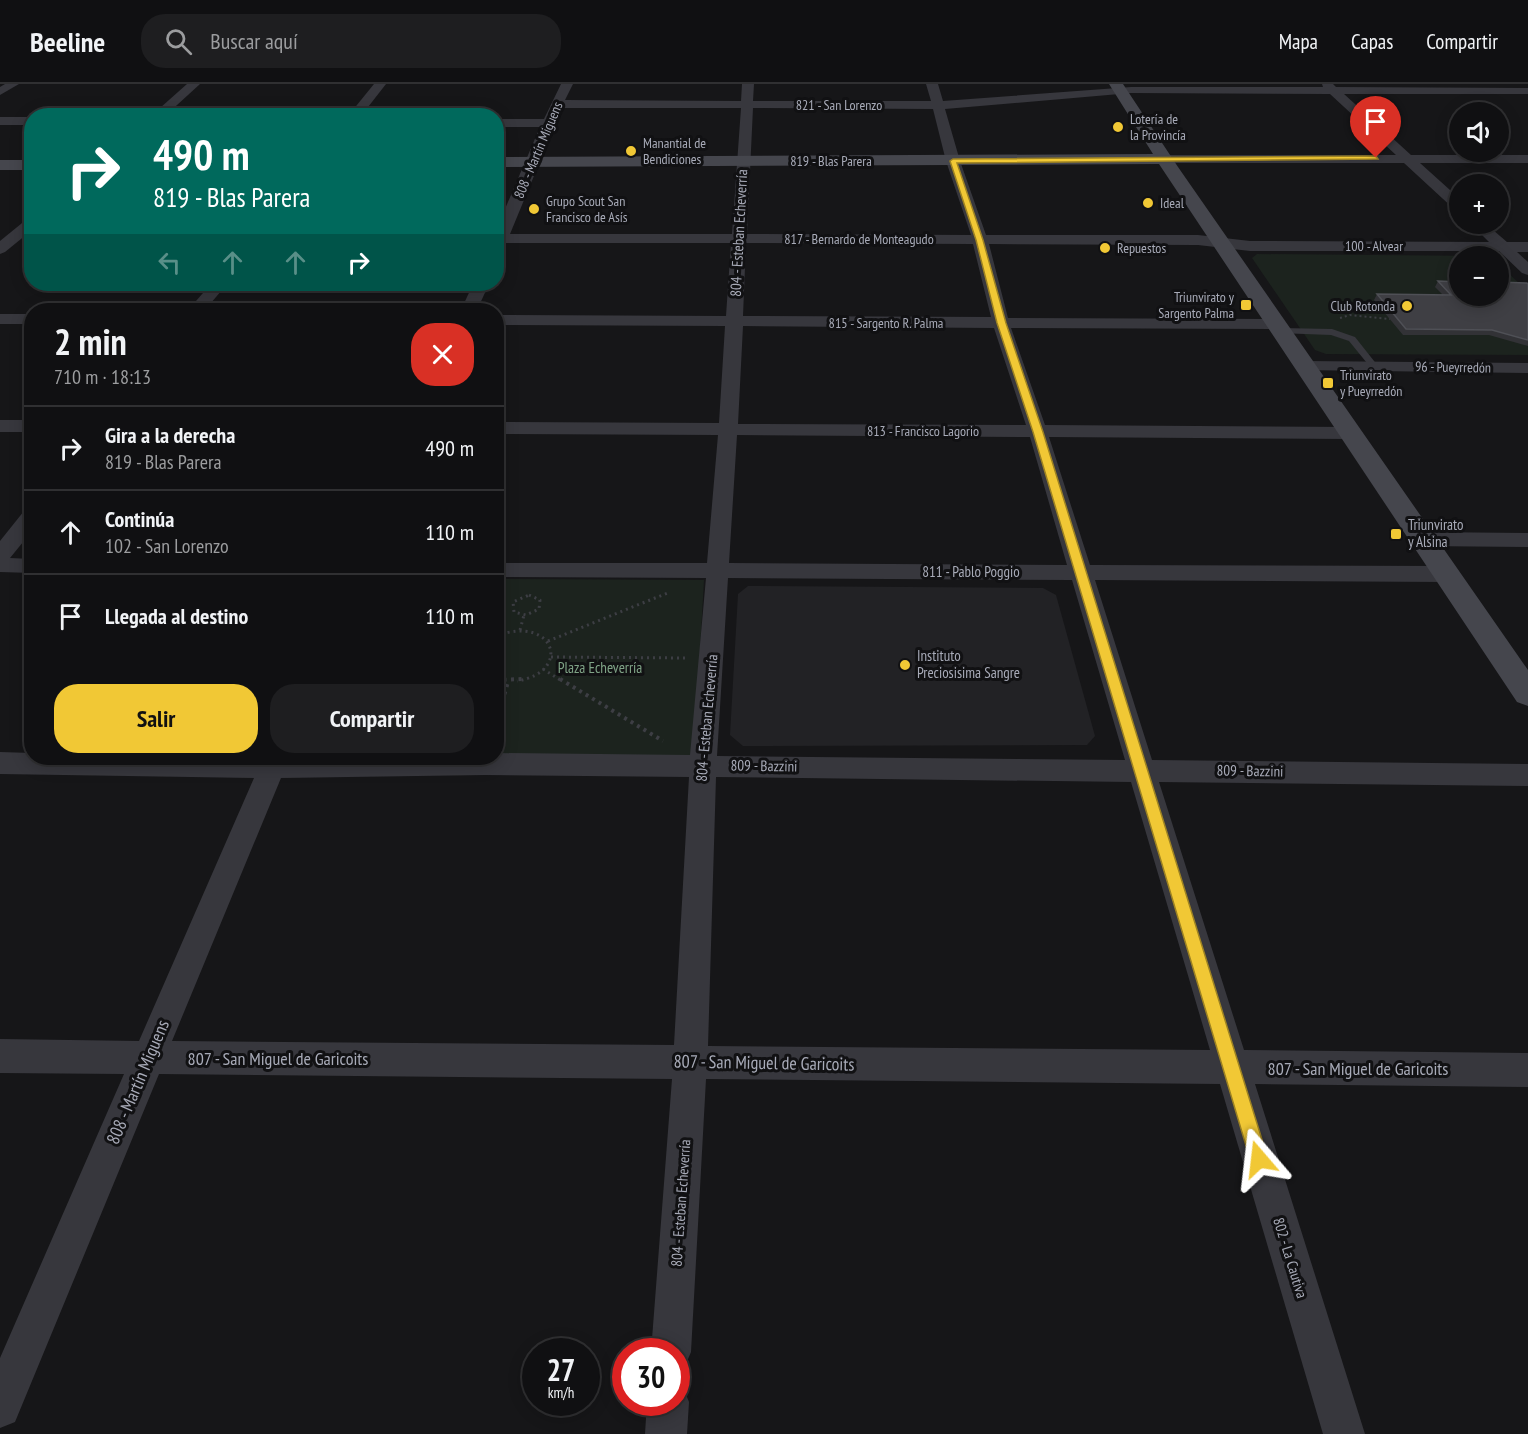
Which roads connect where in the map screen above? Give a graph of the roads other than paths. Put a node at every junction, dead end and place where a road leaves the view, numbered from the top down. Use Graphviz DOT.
graph roads {
  1 [pos="13,84"];
  2 [pos="194,84"];
  3 [pos="380,84"];
  4 [pos="567,84"];
  5 [pos="748,84"];
  6 [pos="1118,87"];
  7 [pos="1330,88"];
  8 [pos="1528,91"];
  9 [pos="0,92"];
  10 [pos="935,94"];
  11 [pos="557,104"];
  12 [pos="746,105"];
  13 [pos="166,108"];
  14 [pos="360,108"];
  15 [pos="0,121"];
  16 [pos="24,121"];
  17 [pos="504,123"];
  18 [pos="548,123"];
  19 [pos="1405,158"];
  20 [pos="1164,159"];
  21 [pos="1528,159"];
  22 [pos="953,161"];
  23 [pos="504,162"];
  24 [pos="532,162"];
  25 [pos="743,162"];
  26 [pos="0,165"];
  27 [pos="24,165"];
  28 [pos="1449,197"];
  29 [pos="24,227"];
  30 [pos="504,227"];
  31 [pos="1489,234"];
  32 [pos="8,236"];
  33 [pos="24,236"];
  34 [pos="738,238"];
  35 [pos="980,240"];
  36 [pos="504,241"];
  37 [pos="1221,242"];
  38 [pos="1503,246"];
  39 [pos="1449,247"];
  40 [pos="1509,247"];
  41 [pos="1528,247"];
  42 [pos="0,249"];
  43 [pos="1509,252"];
  44 [pos="1528,270"];
  45 [pos="213,291"];
  46 [pos="202,303"];
  47 [pos="0,319"];
  48 [pos="24,319"];
  49 [pos="504,320"];
  50 [pos="734,322"];
  51 [pos="1002,323"];
  52 [pos="1278,328"];
  53 [pos="1305,366"];
  54 [pos="1374,366"];
  55 [pos="1528,368"];
  56 [pos="0,426"];
  57 [pos="24,426"];
  58 [pos="504,428"];
  59 [pos="728,430"];
  60 [pos="1038,432"];
  61 [pos="1350,433"];
  62 [pos="24,526"];
  63 [pos="1422,539"];
  64 [pos="1528,540"];
  65 [pos="0,556"];
  66 [pos="0,565"];
  67 [pos="24,566"];
  68 [pos="504,570"];
  69 [pos="1079,572"];
  70 [pos="1446,574"];
  71 [pos="718,578"];
  72 [pos="1528,694"];
  73 [pos="0,763"];
  74 [pos="24,763"];
  75 [pos="504,764"];
  76 [pos="273,765"];
  77 [pos="703,766"];
  78 [pos="1141,770"];
  79 [pos="1528,775"];
  80 [pos="0,1056"];
  81 [pos="148,1058"];
  82 [pos="690,1062"];
  83 [pos="1231,1068"];
  84 [pos="1528,1070"];
  85 [pos="672,1338"];
  86 [pos="0,1407"];
  87 [pos="667,1416"];
  88 [pos="666,1434"];
  89 [pos="1344,1434"];
  1 -- 9 [label="street"];
  2 -- 13 [label="street"];
  3 -- 14 [label="street"];
  4 -- 11 [label="street, 808 - Martín Miguens"];
  5 -- 12 [label="street, 804 - Esteban Echeverría"];
  6 -- 7 [label="street, 821 - San Lorenzo"];
  6 -- 10 [label="street, 821 - San Lorenzo"];
  6 -- 20 [label="main road"];
  7 -- 8 [label="street, 821 - San Lorenzo"];
  7 -- 19 [label="street"];
  10 -- 12 [label="street, 821 - San Lorenzo"];
  10 -- 22 [label="street, 802 - La Cautiva"];
  11 -- 12 [label="street, 821 - San Lorenzo"];
  11 -- 18 [label="street, 808 - Martín Miguens"];
  12 -- 25 [label="street, 804 - Esteban Echeverría"];
  15 -- 16 [label="street"];
  17 -- 18 [label="street"];
  18 -- 24 [label="street, 808 - Martín Miguens"];
  19 -- 20 [label="street"];
  19 -- 21 [label="street"];
  19 -- 28 [label="street"];
  20 -- 22 [label="main road, 819 - Blas Parera"];
  20 -- 37 [label="main road"];
  22 -- 25 [label="main road, 819 - Blas Parera"];
  22 -- 35 [label="street, 802 - La Cautiva"];
  23 -- 24 [label="main road, 819 - Blas Parera"];
  24 -- 25 [label="main road, 819 - Blas Parera"];
  24 -- 30 [label="street, 808 - Martín Miguens"];
  25 -- 34 [label="street, 804 - Esteban Echeverría"];
  26 -- 27 [label="main road"];
  29 -- 32 [label="street"];
  31 -- 38 [label="street"];
  32 -- 33 [label="street"];
  32 -- 42 [label="street"];
  34 -- 35 [label="street, 817 - Bernardo de Monteagudo"];
  34 -- 36 [label="street, 817 - Bernardo de Monteagudo"];
  34 -- 50 [label="street, 804 - Esteban Echeverría"];
  35 -- 37 [label="street, 817 - Bernardo de Monteagudo"];
  35 -- 51 [label="street, 802 - La Cautiva"];
  37 -- 39 [label="street, 100 - Alvear"];
  37 -- 52 [label="main road"];
  40 -- 41 [label="street, 100 - Alvear"];
  43 -- 44 [label="street"];
  45 -- 46 [label="street"];
  47 -- 48 [label="street"];
  49 -- 50 [label="street, 815 - Sargento R. Palma"];
  50 -- 51 [label="street, 815 - Sargento R. Palma"];
  50 -- 59 [label="street, 804 - Esteban Echeverría"];
  51 -- 52 [label="street, 815 - Sargento R. Palma"];
  51 -- 60 [label="street, 802 - La Cautiva"];
  52 -- 53 [label="main road"];
  52 -- 54 [label="lane"];
  53 -- 54 [label="street, 96 - Pueyrredón"];
  53 -- 61 [label="main road"];
  54 -- 55 [label="street, 96 - Pueyrredón"];
  56 -- 57 [label="street"];
  58 -- 59 [label="street, 813 - Francisco Lagorio"];
  59 -- 60 [label="street, 813 - Francisco Lagorio"];
  59 -- 71 [label="street, 804 - Esteban Echeverría"];
  60 -- 61 [label="street, 813 - Francisco Lagorio"];
  60 -- 69 [label="street, 802 - La Cautiva"];
  61 -- 63 [label="main road"];
  62 -- 65 [label="street"];
  63 -- 64 [label="street"];
  63 -- 70 [label="main road"];
  66 -- 67 [label="street"];
  68 -- 71 [label="street, 811 - Pablo Poggio"];
  69 -- 70 [label="street, 811 - Pablo Poggio"];
  69 -- 71 [label="street, 811 - Pablo Poggio"];
  69 -- 78 [label="street, 802 - La Cautiva"];
  70 -- 72 [label="main road"];
  71 -- 77 [label="street, 804 - Esteban Echeverría"];
  73 -- 74 [label="street, 809 - Bazzini"];
  75 -- 77 [label="street, 809 - Bazzini"];
  76 -- 81 [label="street, 808 - Martín Miguens"];
  77 -- 78 [label="street, 809 - Bazzini"];
  77 -- 82 [label="street, 804 - Esteban Echeverría"];
  78 -- 79 [label="street, 809 - Bazzini"];
  78 -- 83 [label="street, 802 - La Cautiva"];
  80 -- 81 [label="street, 807 - San Miguel de Garicoits"];
  81 -- 82 [label="street, 807 - San Miguel de Garicoits"];
  81 -- 86 [label="street, 808 - Martín Miguens"];
  82 -- 83 [label="street, 807 - San Miguel de Garicoits"];
  82 -- 85 [label="street, 804 - Esteban Echeverría"];
  83 -- 84 [label="street, 807 - San Miguel de Garicoits"];
  83 -- 89 [label="street, 802 - La Cautiva"];
  87 -- 88 [label="street"];
}
